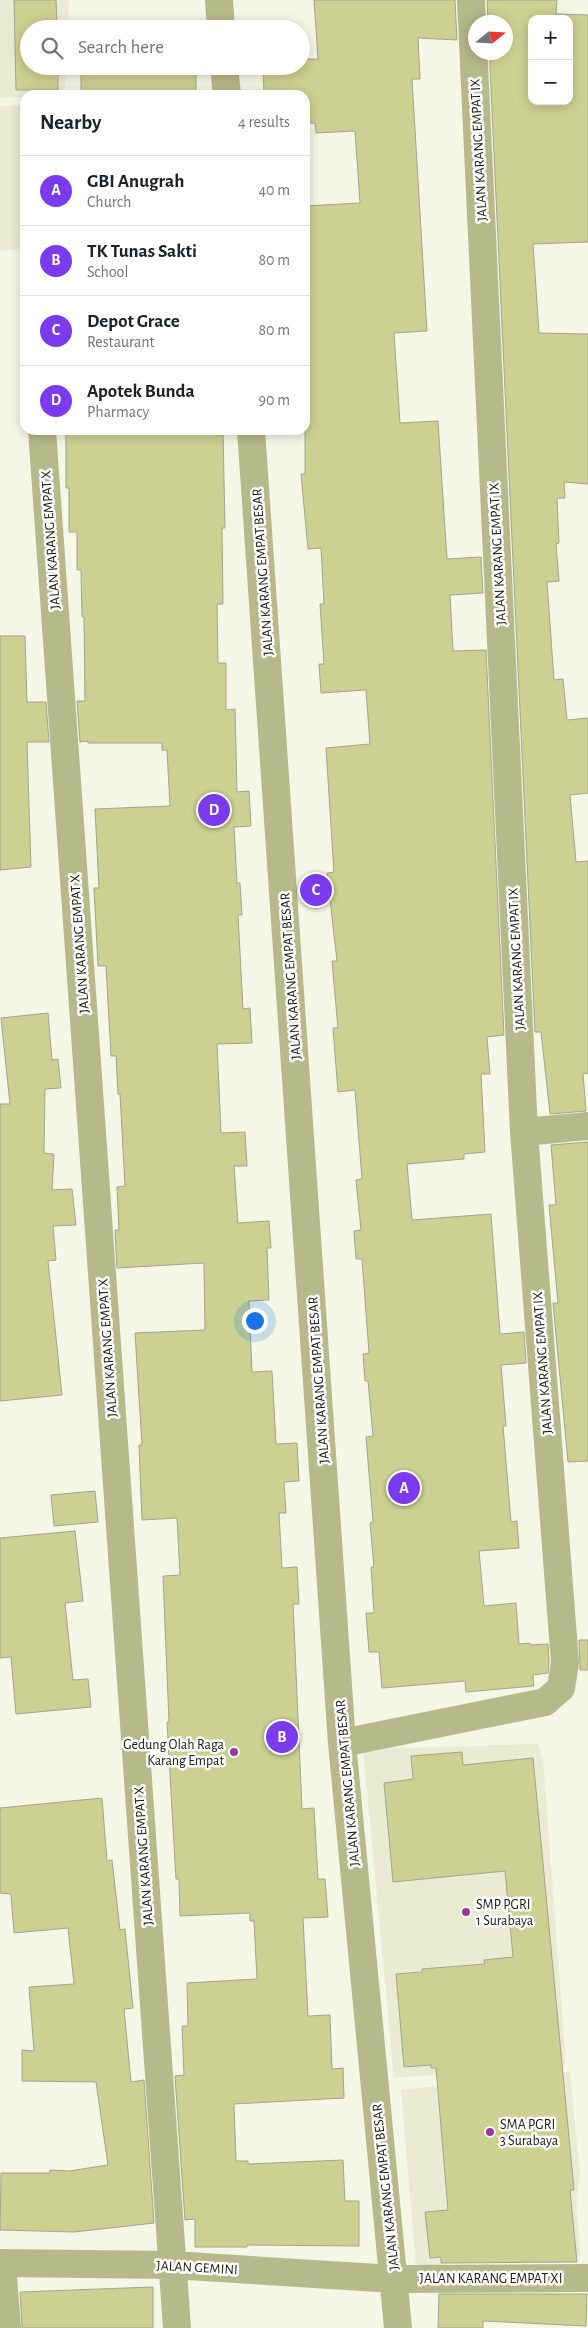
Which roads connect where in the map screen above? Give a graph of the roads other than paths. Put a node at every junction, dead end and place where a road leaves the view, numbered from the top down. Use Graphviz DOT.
graph roads {
  1 [pos="219,0"];
  2 [pos="471,0"];
  3 [pos="220,20"];
  4 [pos="225,75"];
  5 [pos="226,90"];
  6 [pos="42,435"];
  7 [pos="252,435"];
  8 [pos="588,1126"];
  9 [pos="524,1132"];
  10 [pos="342,1743"];
  11 [pos="1,2263"];
  12 [pos="172,2265"];
  13 [pos="588,2278"];
  14 [pos="394,2279"];
  15 [pos="7,2328"];
  16 [pos="177,2328"];
  17 [pos="398,2328"];
  1 -- 3 [label="street"];
  2 -- 9 [label="street, JALAN KARANG EMPAT IX"];
  4 -- 5 [label="street"];
  6 -- 12 [label="street, JALAN KARANG EMPAT X"];
  7 -- 10 [label="street, JALAN KARANG EMPAT BESAR"];
  8 -- 9 [label="street"];
  9 -- 10 [label="street, JALAN KARANG EMPAT IX"];
  10 -- 14 [label="street, JALAN KARANG EMPAT BESAR"];
  11 -- 12 [label="street, JALAN GEMINI"];
  11 -- 15 [label="street"];
  12 -- 14 [label="street, JALAN GEMINI"];
  12 -- 16 [label="street, JALAN KARANG EMPAT X"];
  13 -- 14 [label="street, JALAN KARANG EMPAT XI"];
  14 -- 17 [label="street, JALAN KARANG EMPAT BESAR"];
}
